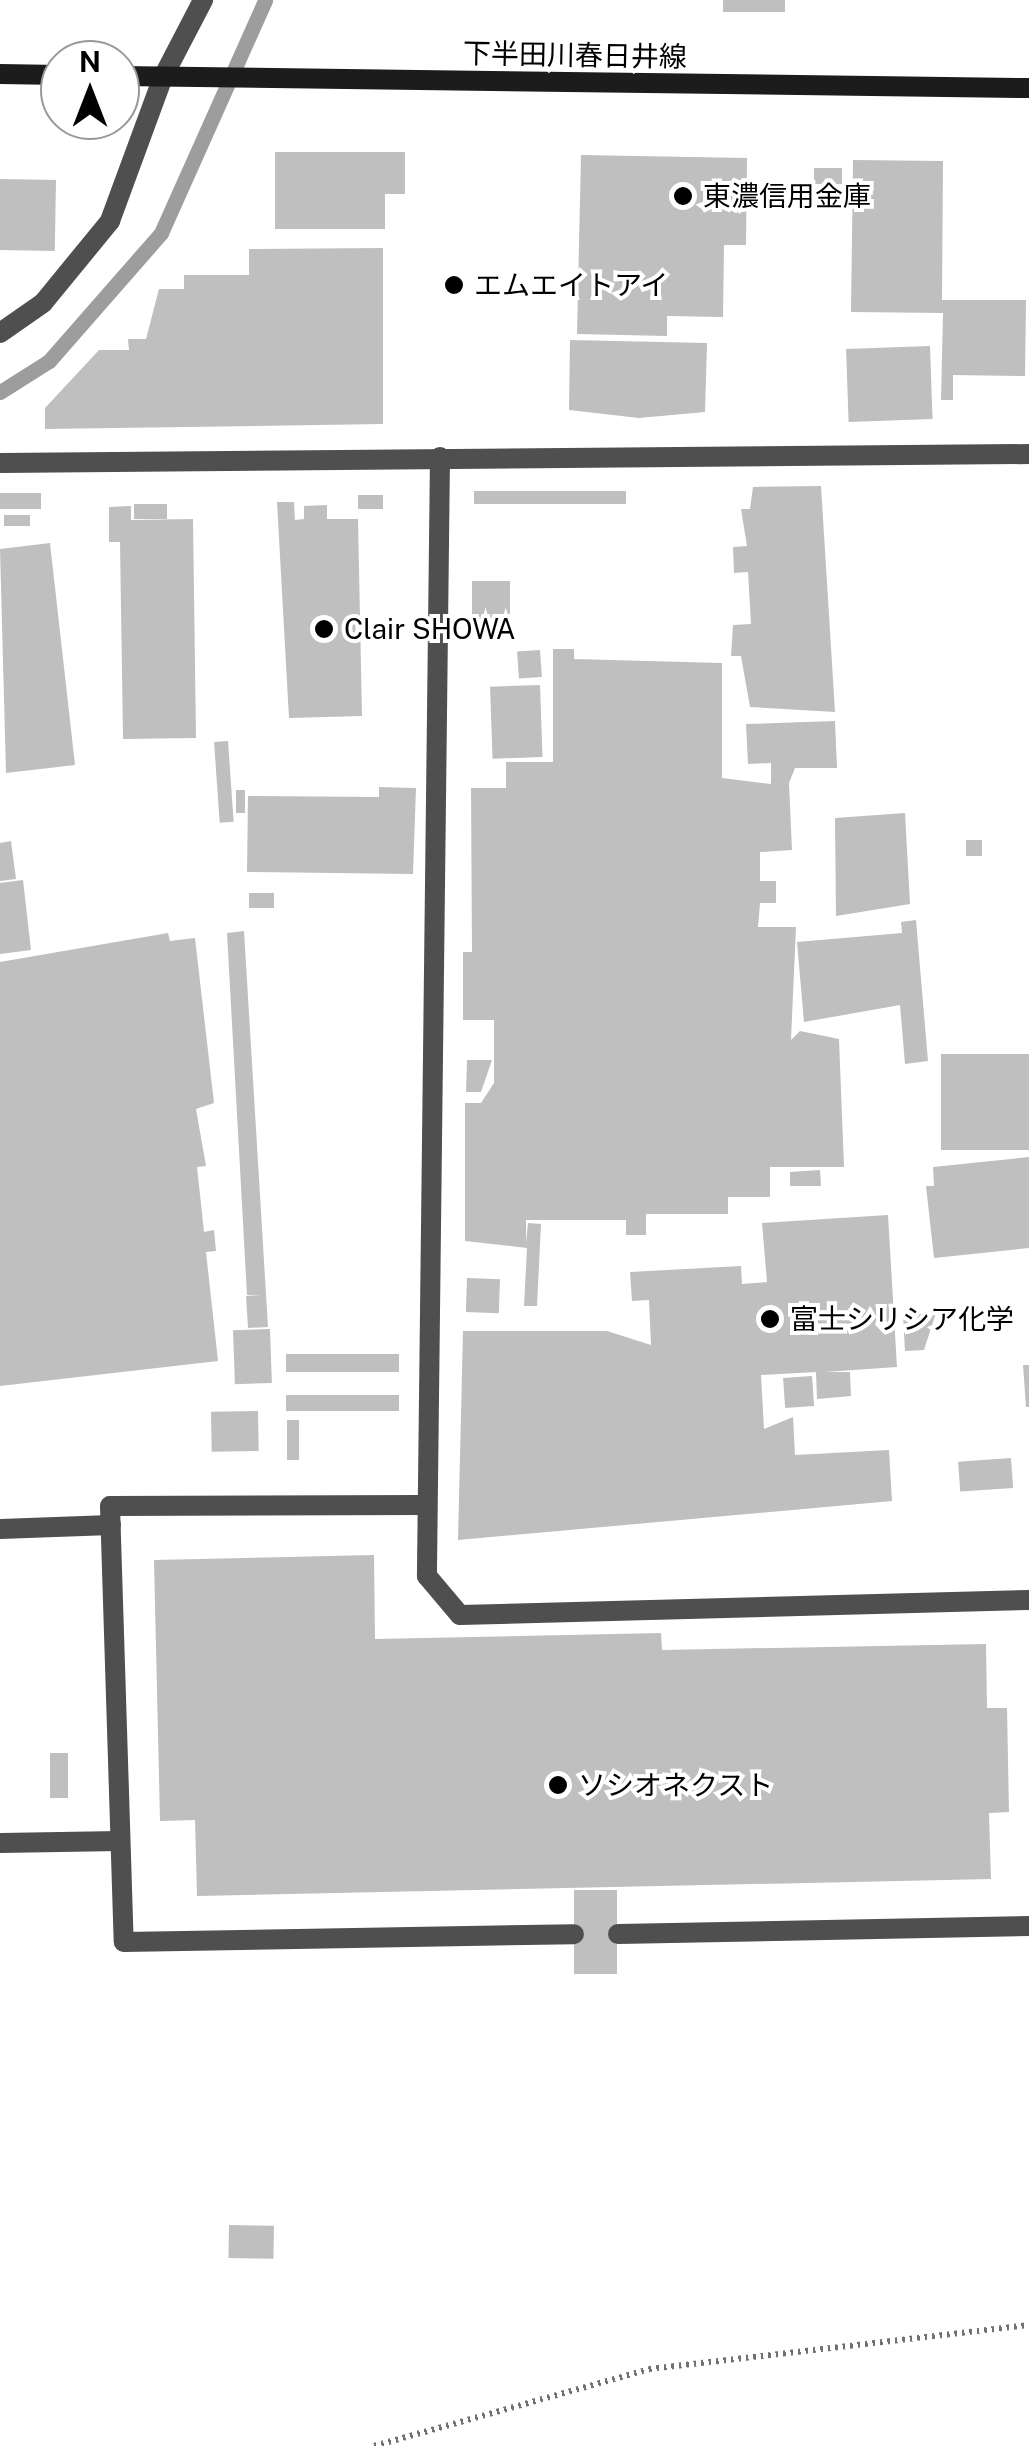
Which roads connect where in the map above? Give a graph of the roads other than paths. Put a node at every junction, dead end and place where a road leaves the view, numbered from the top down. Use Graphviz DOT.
graph roads {
  1 [pos="203,0"];
  2 [pos="0,74"];
  3 [pos="40,75"];
  4 [pos="140,76"];
  5 [pos="163,77"];
  6 [pos="1029,88"];
  7 [pos="0,333"];
  8 [pos="1029,454"];
  9 [pos="440,457"];
  10 [pos="0,463"];
  11 [pos="424,1504"];
  12 [pos="111,1525"];
  13 [pos="0,1529"];
  14 [pos="1029,1600"];
  15 [pos="120,1840"];
  16 [pos="0,1843"];
  17 [pos="1029,1926"];
  18 [pos="574,1934"];
  19 [pos="618,1934"];
  1 -- 5 [label="street"];
  2 -- 3 [label="main road"];
  4 -- 5 [label="main road, 下半田川春日井線"];
  5 -- 6 [label="main road, 下半田川春日井線"];
  5 -- 7 [label="street"];
  8 -- 9 [label="street"];
  9 -- 10 [label="street"];
  9 -- 11 [label="street"];
  11 -- 12 [label="street"];
  11 -- 14 [label="street"];
  12 -- 13 [label="street"];
  12 -- 15 [label="street"];
  15 -- 16 [label="street"];
  15 -- 18 [label="street"];
  17 -- 19 [label="street"];
}
